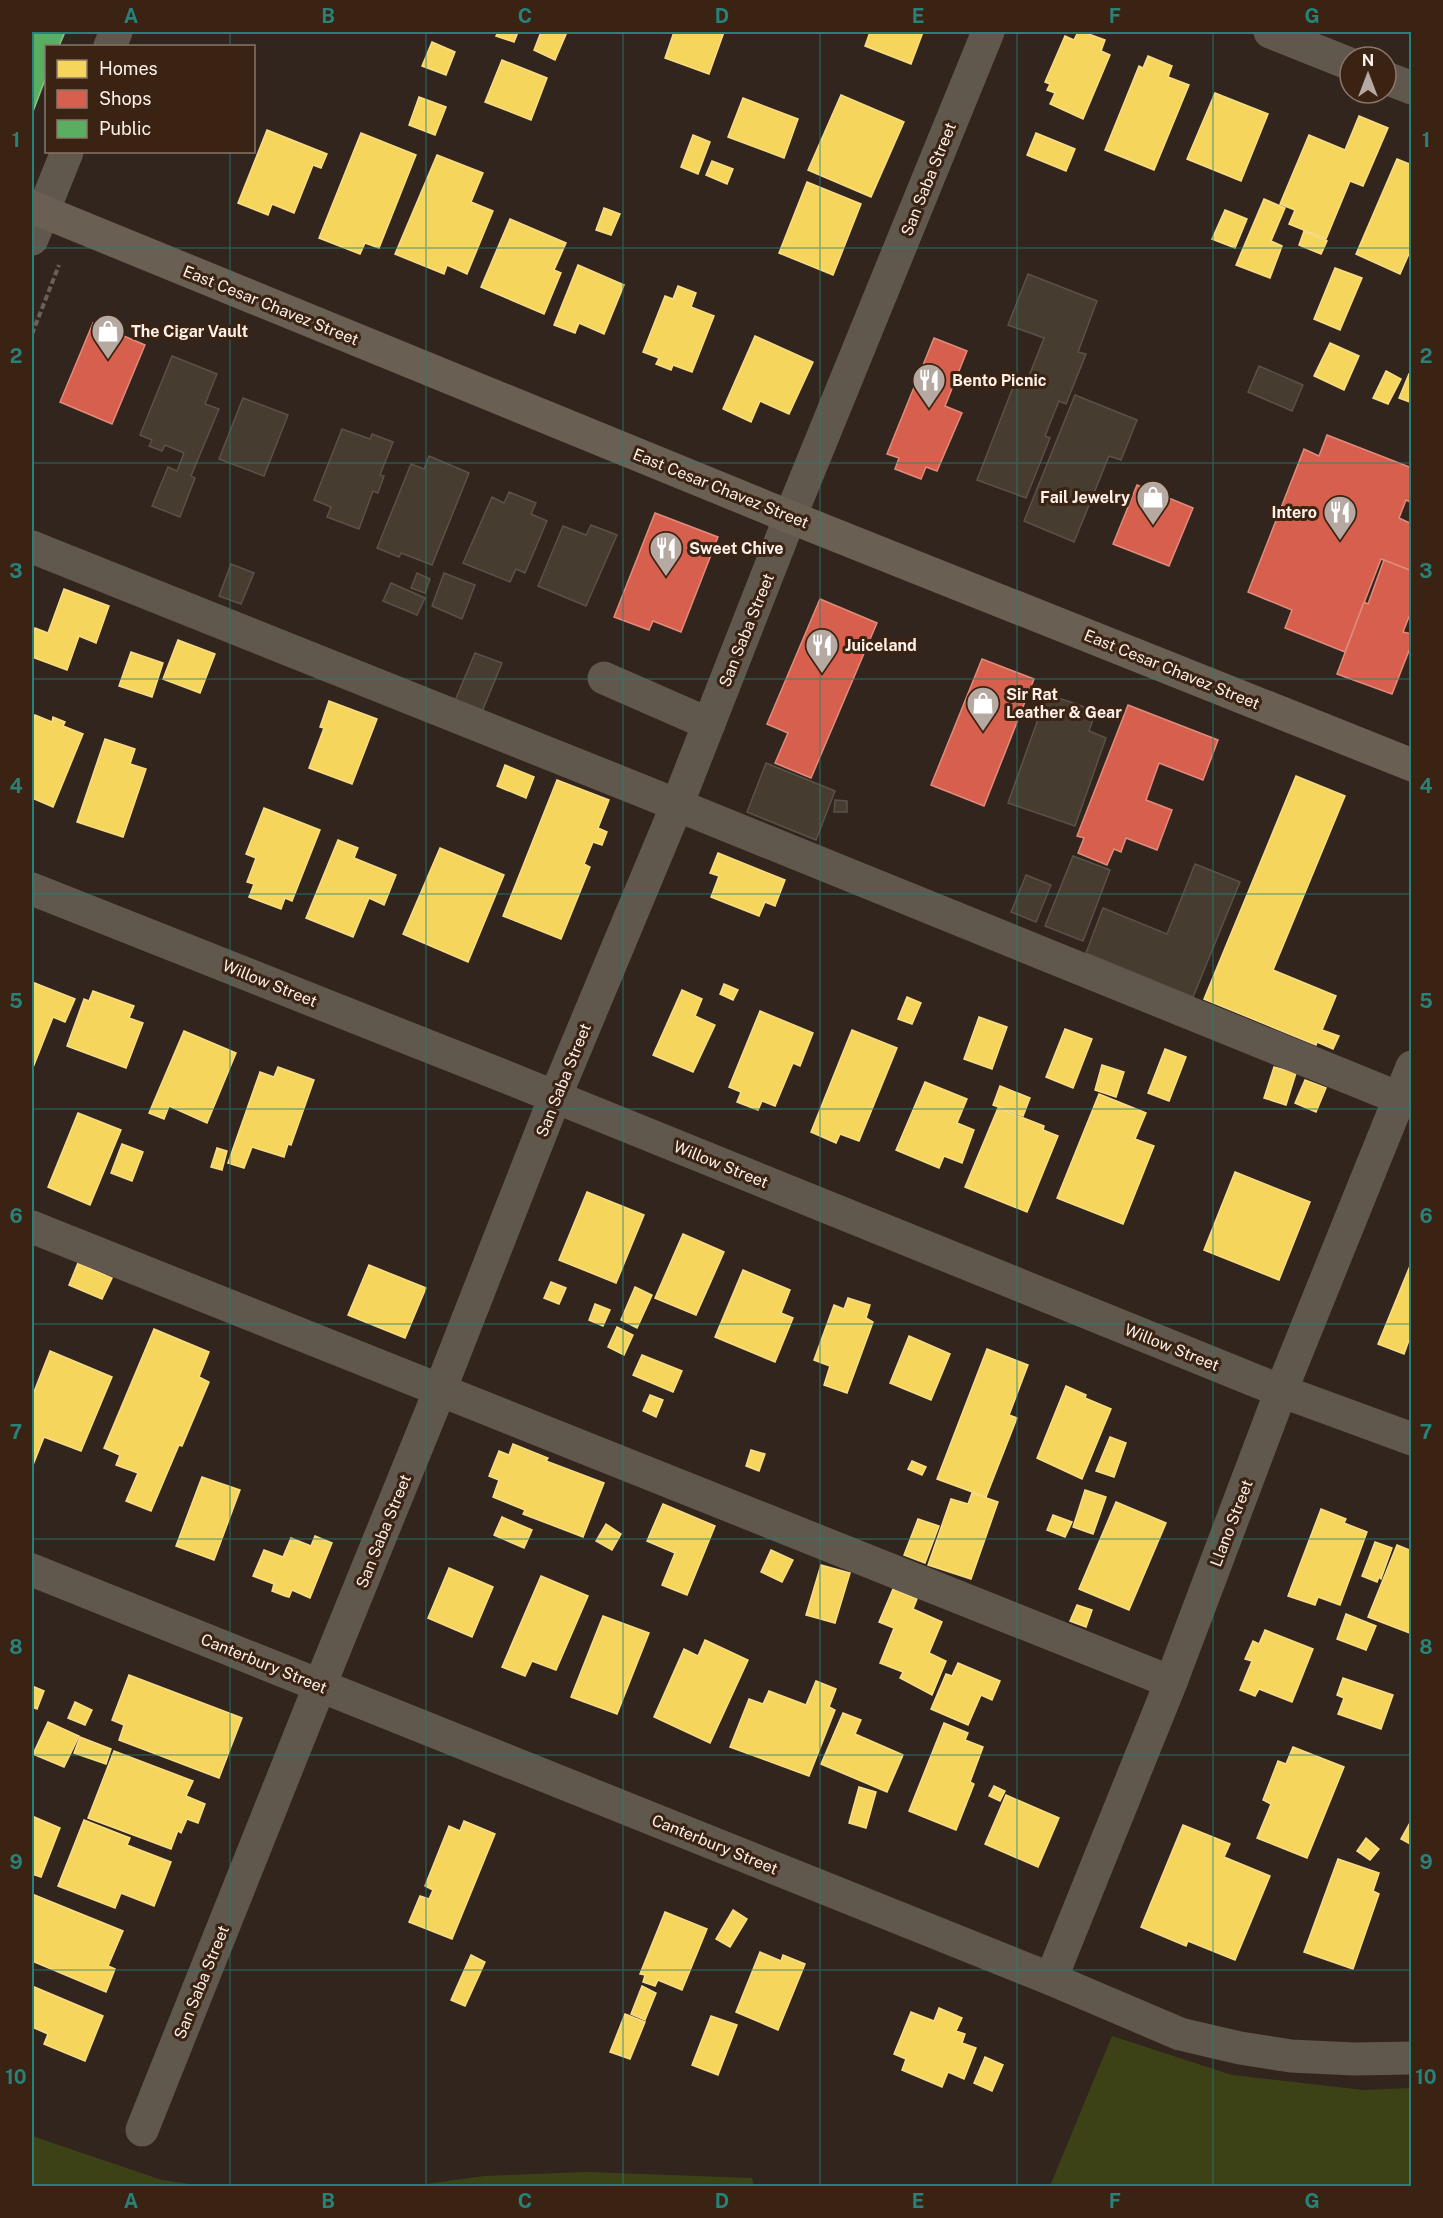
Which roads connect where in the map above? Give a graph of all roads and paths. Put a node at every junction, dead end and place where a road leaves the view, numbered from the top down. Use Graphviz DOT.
graph roads {
  1 [pos="988,32"];
  2 [pos="1270,32"];
  3 [pos="1338,59"];
  4 [pos="67,153"];
  5 [pos="35,219"];
  6 [pos="790,517"];
  7 [pos="32,547"];
  8 [pos="604,678"];
  9 [pos="709,724"];
  10 [pos="1412,765"];
  11 [pos="677,805"];
  12 [pos="32,889"];
  13 [pos="1412,1067"];
  14 [pos="555,1097"];
  15 [pos="1399,1098"];
  16 [pos="32,1227"];
  17 [pos="441,1390"];
  18 [pos="1281,1391"];
  19 [pos="1412,1439"];
  20 [pos="32,1570"];
  21 [pos="1171,1682"];
  22 [pos="320,1685"];
  23 [pos="1051,1979"];
  24 [pos="1412,2058"];
  25 [pos="142,2130"];
  1 -- 6 [label="street, San Saba Street"];
  2 -- 3 [label="street"];
  4 -- 5 [label="street"];
  5 -- 6 [label="main road, East Cesar Chavez Street"];
  6 -- 9 [label="street, San Saba Street"];
  6 -- 10 [label="main road, East Cesar Chavez Street"];
  7 -- 11 [label="street"];
  8 -- 9 [label="street"];
  9 -- 11 [label="street, San Saba Street"];
  11 -- 14 [label="street, San Saba Street"];
  11 -- 15 [label="street"];
  12 -- 14 [label="street, Willow Street"];
  13 -- 15 [label="street, Llano Street"];
  14 -- 17 [label="street, San Saba Street"];
  14 -- 18 [label="street, Willow Street"];
  15 -- 18 [label="street, Llano Street"];
  16 -- 17 [label="street"];
  17 -- 21 [label="street"];
  17 -- 22 [label="street, San Saba Street"];
  18 -- 19 [label="street, Willow Street"];
  18 -- 21 [label="street, Llano Street"];
  20 -- 22 [label="street, Canterbury Street"];
  21 -- 23 [label="street, Llano Street"];
  22 -- 23 [label="street, Canterbury Street"];
  22 -- 25 [label="street, San Saba Street"];
  23 -- 24 [label="street, Canterbury Street"];
}
